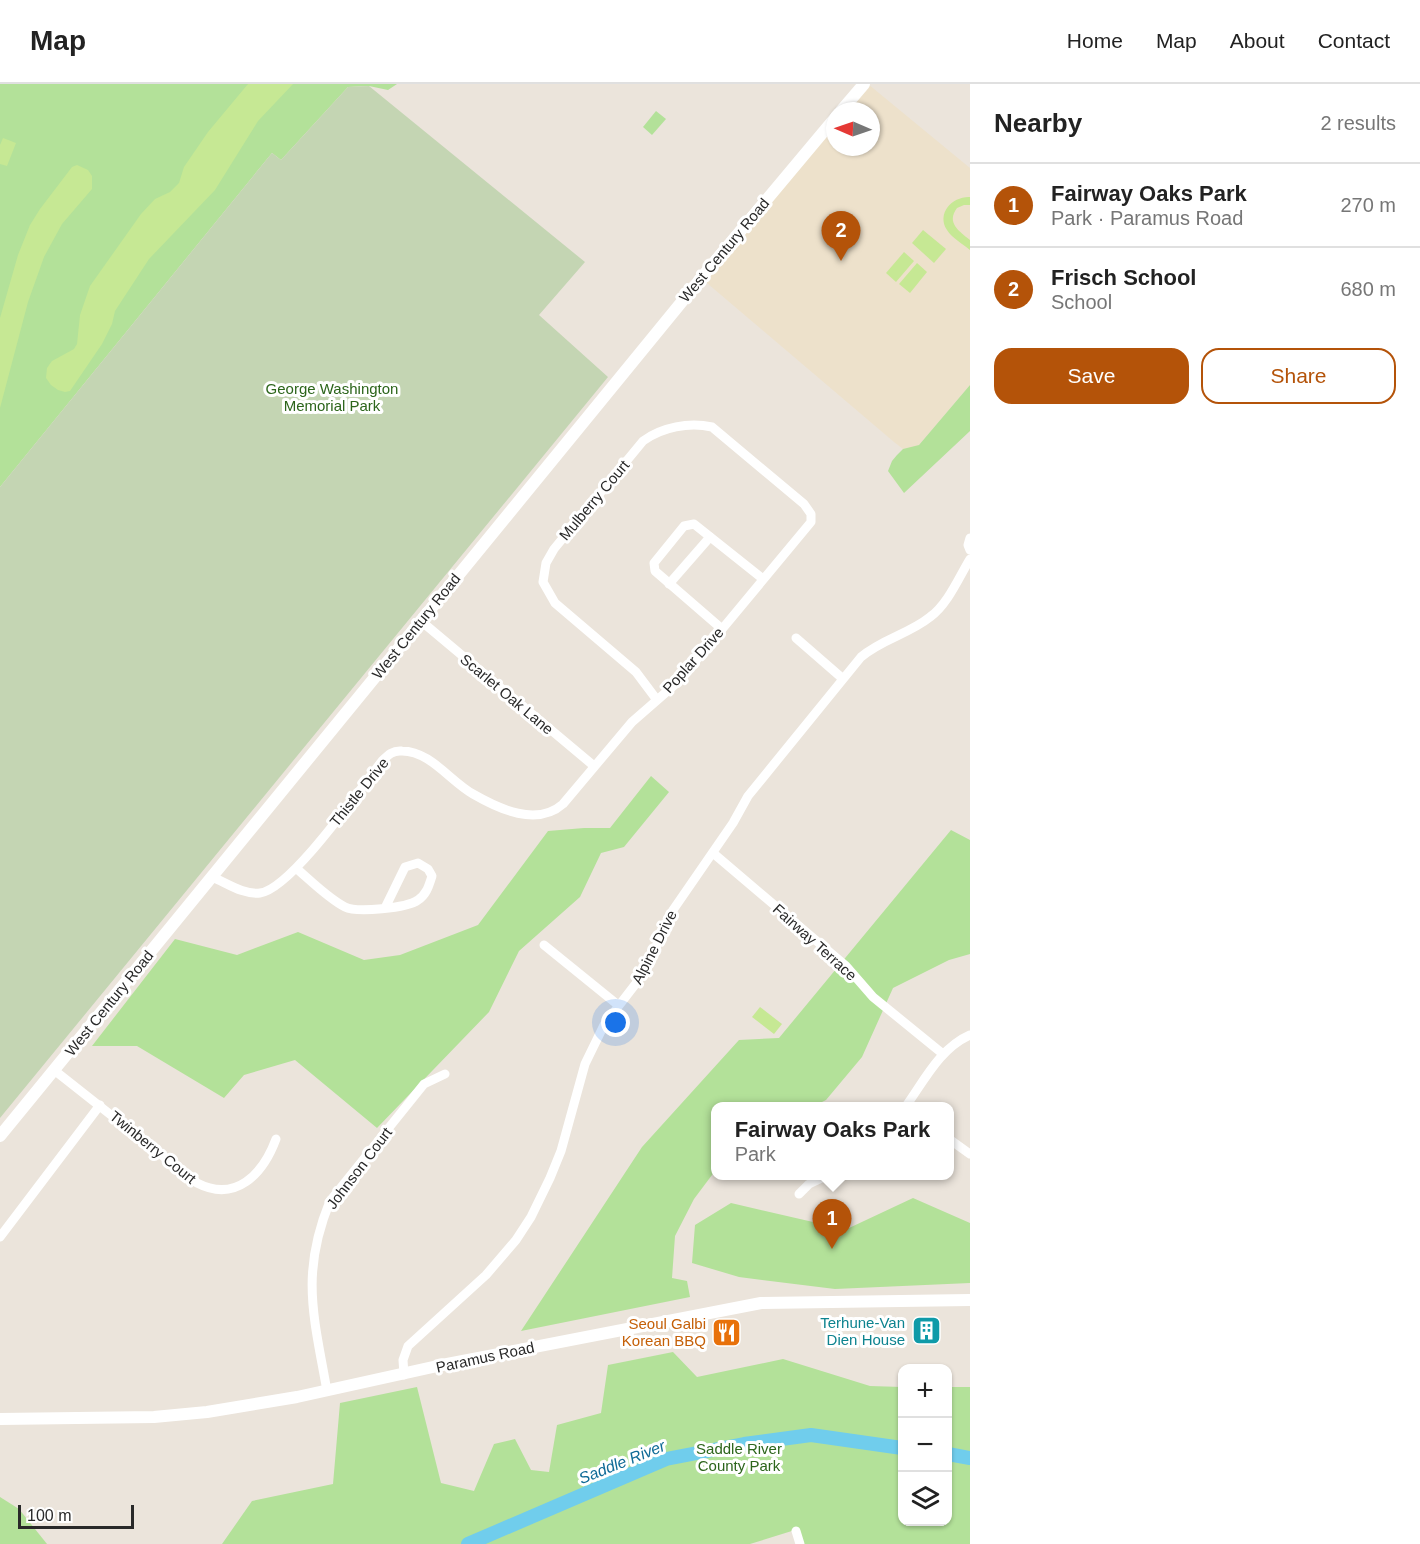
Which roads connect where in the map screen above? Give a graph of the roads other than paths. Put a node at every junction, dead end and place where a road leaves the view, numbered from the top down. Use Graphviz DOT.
graph roads {
  1 [pos="864,84"];
  2 [pos="849,102"];
  3 [pos="826,129"];
  4 [pos="799,500"];
  5 [pos="710,537"];
  6 [pos="970,538"];
  7 [pos="970,550"];
  8 [pos="970,559"];
  9 [pos="764,579"];
  10 [pos="669,584"];
  11 [pos="421,621"];
  12 [pos="722,629"];
  13 [pos="796,638"];
  14 [pos="842,678"];
  15 [pos="657,699"];
  16 [pos="594,766"];
  17 [pos="517,813"];
  18 [pos="713,854"];
  19 [pos="297,869"];
  20 [pos="212,877"];
  21 [pos="385,908"];
  22 [pos="544,945"];
  23 [pos="618,1005"];
  24 [pos="970,1035"];
  25 [pos="943,1054"];
  26 [pos="54,1070"];
  27 [pos="445,1074"];
  28 [pos="909,1102"];
  29 [pos="100,1105"];
  30 [pos="0,1136"];
  31 [pos="276,1139"];
  32 [pos="954,1143"];
  33 [pos="970,1154"];
  34 [pos="818,1180"];
  35 [pos="799,1194"];
  36 [pos="0,1237"];
  37 [pos="970,1300"];
  38 [pos="404,1375"];
  39 [pos="327,1391"];
  40 [pos="0,1419"];
  41 [pos="796,1531"];
  42 [pos="800,1544"];
  1 -- 2 [label="main road"];
  3 -- 11 [label="main road, West Century Road"];
  4 -- 9 [label="street, Poplar Drive"];
  4 -- 15 [label="street, Mulberry Court"];
  5 -- 9 [label="street"];
  5 -- 10 [label="street"];
  5 -- 10 [label="street"];
  6 -- 7 [label="street"];
  8 -- 14 [label="street, Alpine Drive"];
  9 -- 12 [label="street, Poplar Drive"];
  10 -- 12 [label="street"];
  11 -- 16 [label="street, Scarlet Oak Lane"];
  11 -- 20 [label="main road, West Century Road"];
  12 -- 15 [label="street, Poplar Drive"];
  13 -- 14 [label="street"];
  14 -- 18 [label="street, Alpine Drive"];
  15 -- 16 [label="street, Poplar Drive"];
  16 -- 17 [label="street, Poplar Drive"];
  17 -- 19 [label="street, Thistle Drive"];
  18 -- 23 [label="street, Alpine Drive"];
  18 -- 25 [label="street, Fairway Terrace"];
  19 -- 20 [label="street, Thistle Drive"];
  19 -- 21 [label="street"];
  20 -- 26 [label="main road, West Century Road"];
  21 -- 21 [label="street"];
  22 -- 23 [label="street"];
  23 -- 38 [label="street, Alpine Drive"];
  24 -- 25 [label="street"];
  25 -- 28 [label="street"];
  26 -- 29 [label="street, Twinberry Court"];
  26 -- 30 [label="main road, West Century Road"];
  27 -- 39 [label="street, Johnson Court"];
  29 -- 31 [label="street, Twinberry Court"];
  29 -- 36 [label="street"];
  32 -- 33 [label="street"];
  34 -- 35 [label="street"];
  37 -- 38 [label="main road, Paramus Road"];
  38 -- 39 [label="main road, Paramus Road"];
  39 -- 40 [label="main road, Paramus Road"];
  41 -- 42 [label="street"];
}
